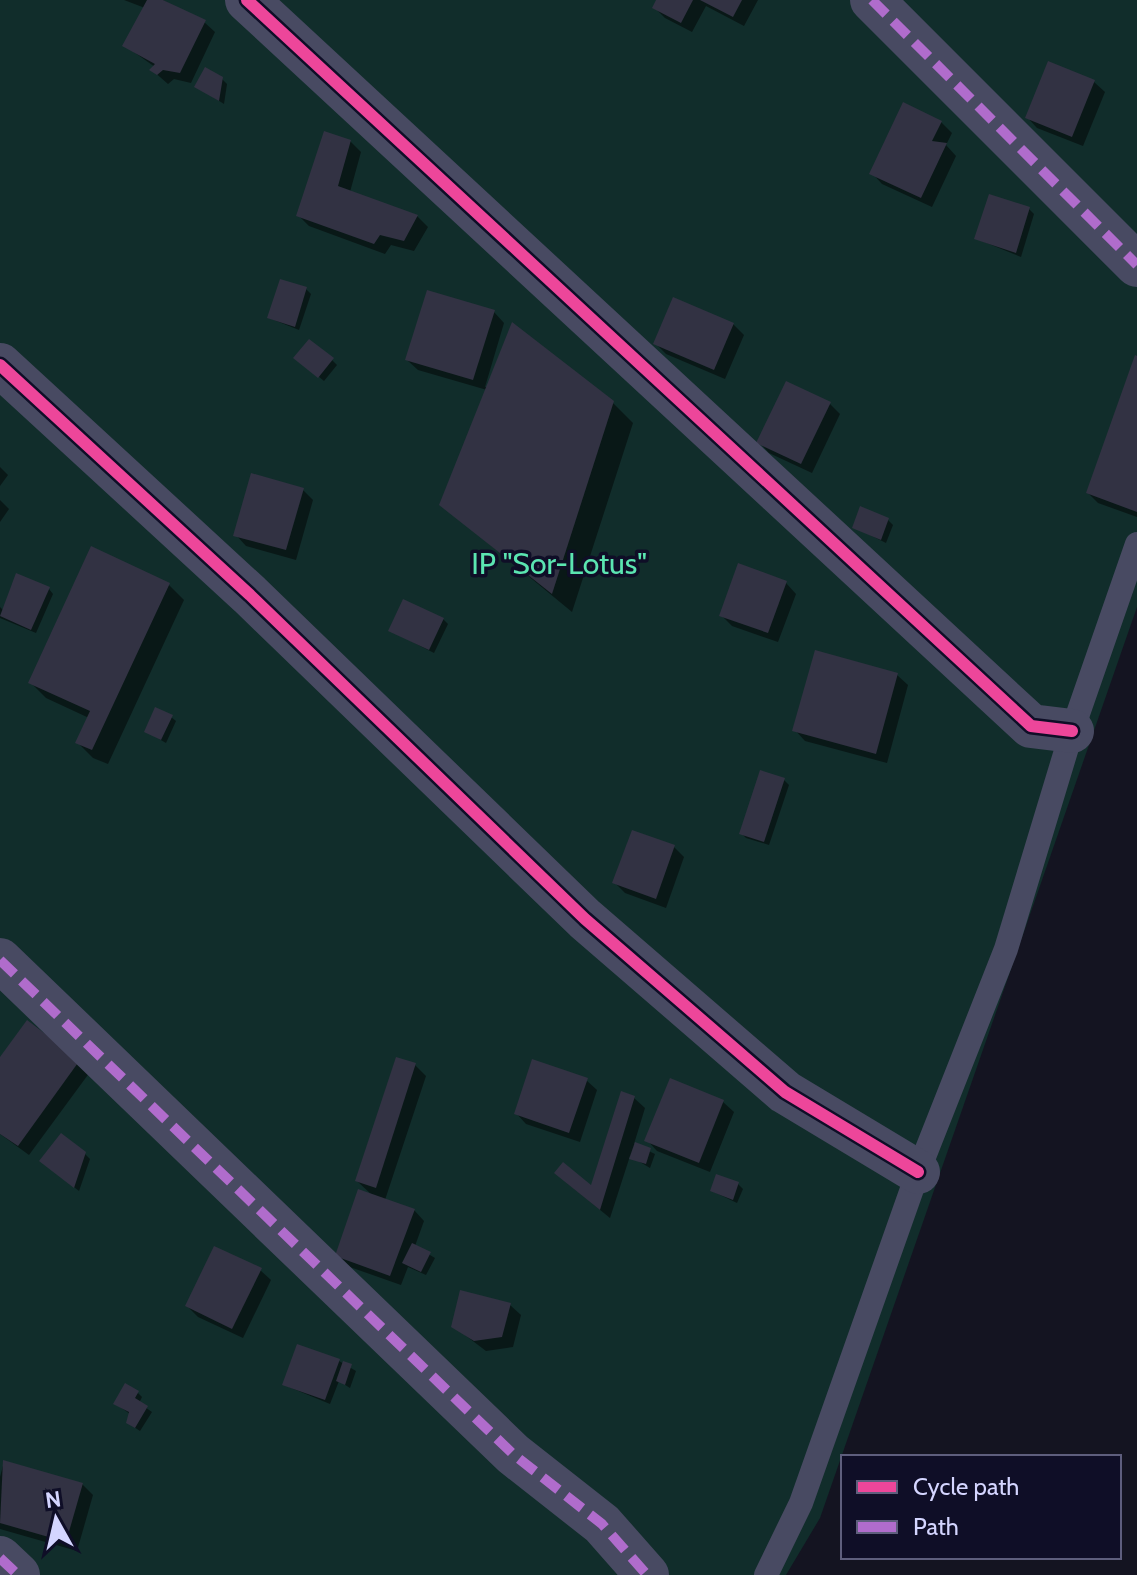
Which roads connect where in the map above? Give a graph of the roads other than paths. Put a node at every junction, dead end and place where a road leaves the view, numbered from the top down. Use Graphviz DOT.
graph roads {
  1 [pos="247,0"];
  2 [pos="872,0"];
  3 [pos="1137,265"];
  4 [pos="0,365"];
  5 [pos="1137,544"];
  6 [pos="1072,731"];
  7 [pos="0,960"];
  8 [pos="918,1172"];
  9 [pos="0,1558"];
  10 [pos="18,1575"];
  11 [pos="647,1575"];
  12 [pos="766,1575"];
  1 -- 6 [label="street"];
  2 -- 3 [label="street"];
  4 -- 8 [label="street"];
  5 -- 6 [label="lane"];
  6 -- 8 [label="lane"];
  7 -- 11 [label="street"];
  8 -- 12 [label="lane"];
  9 -- 10 [label="street"];
}
